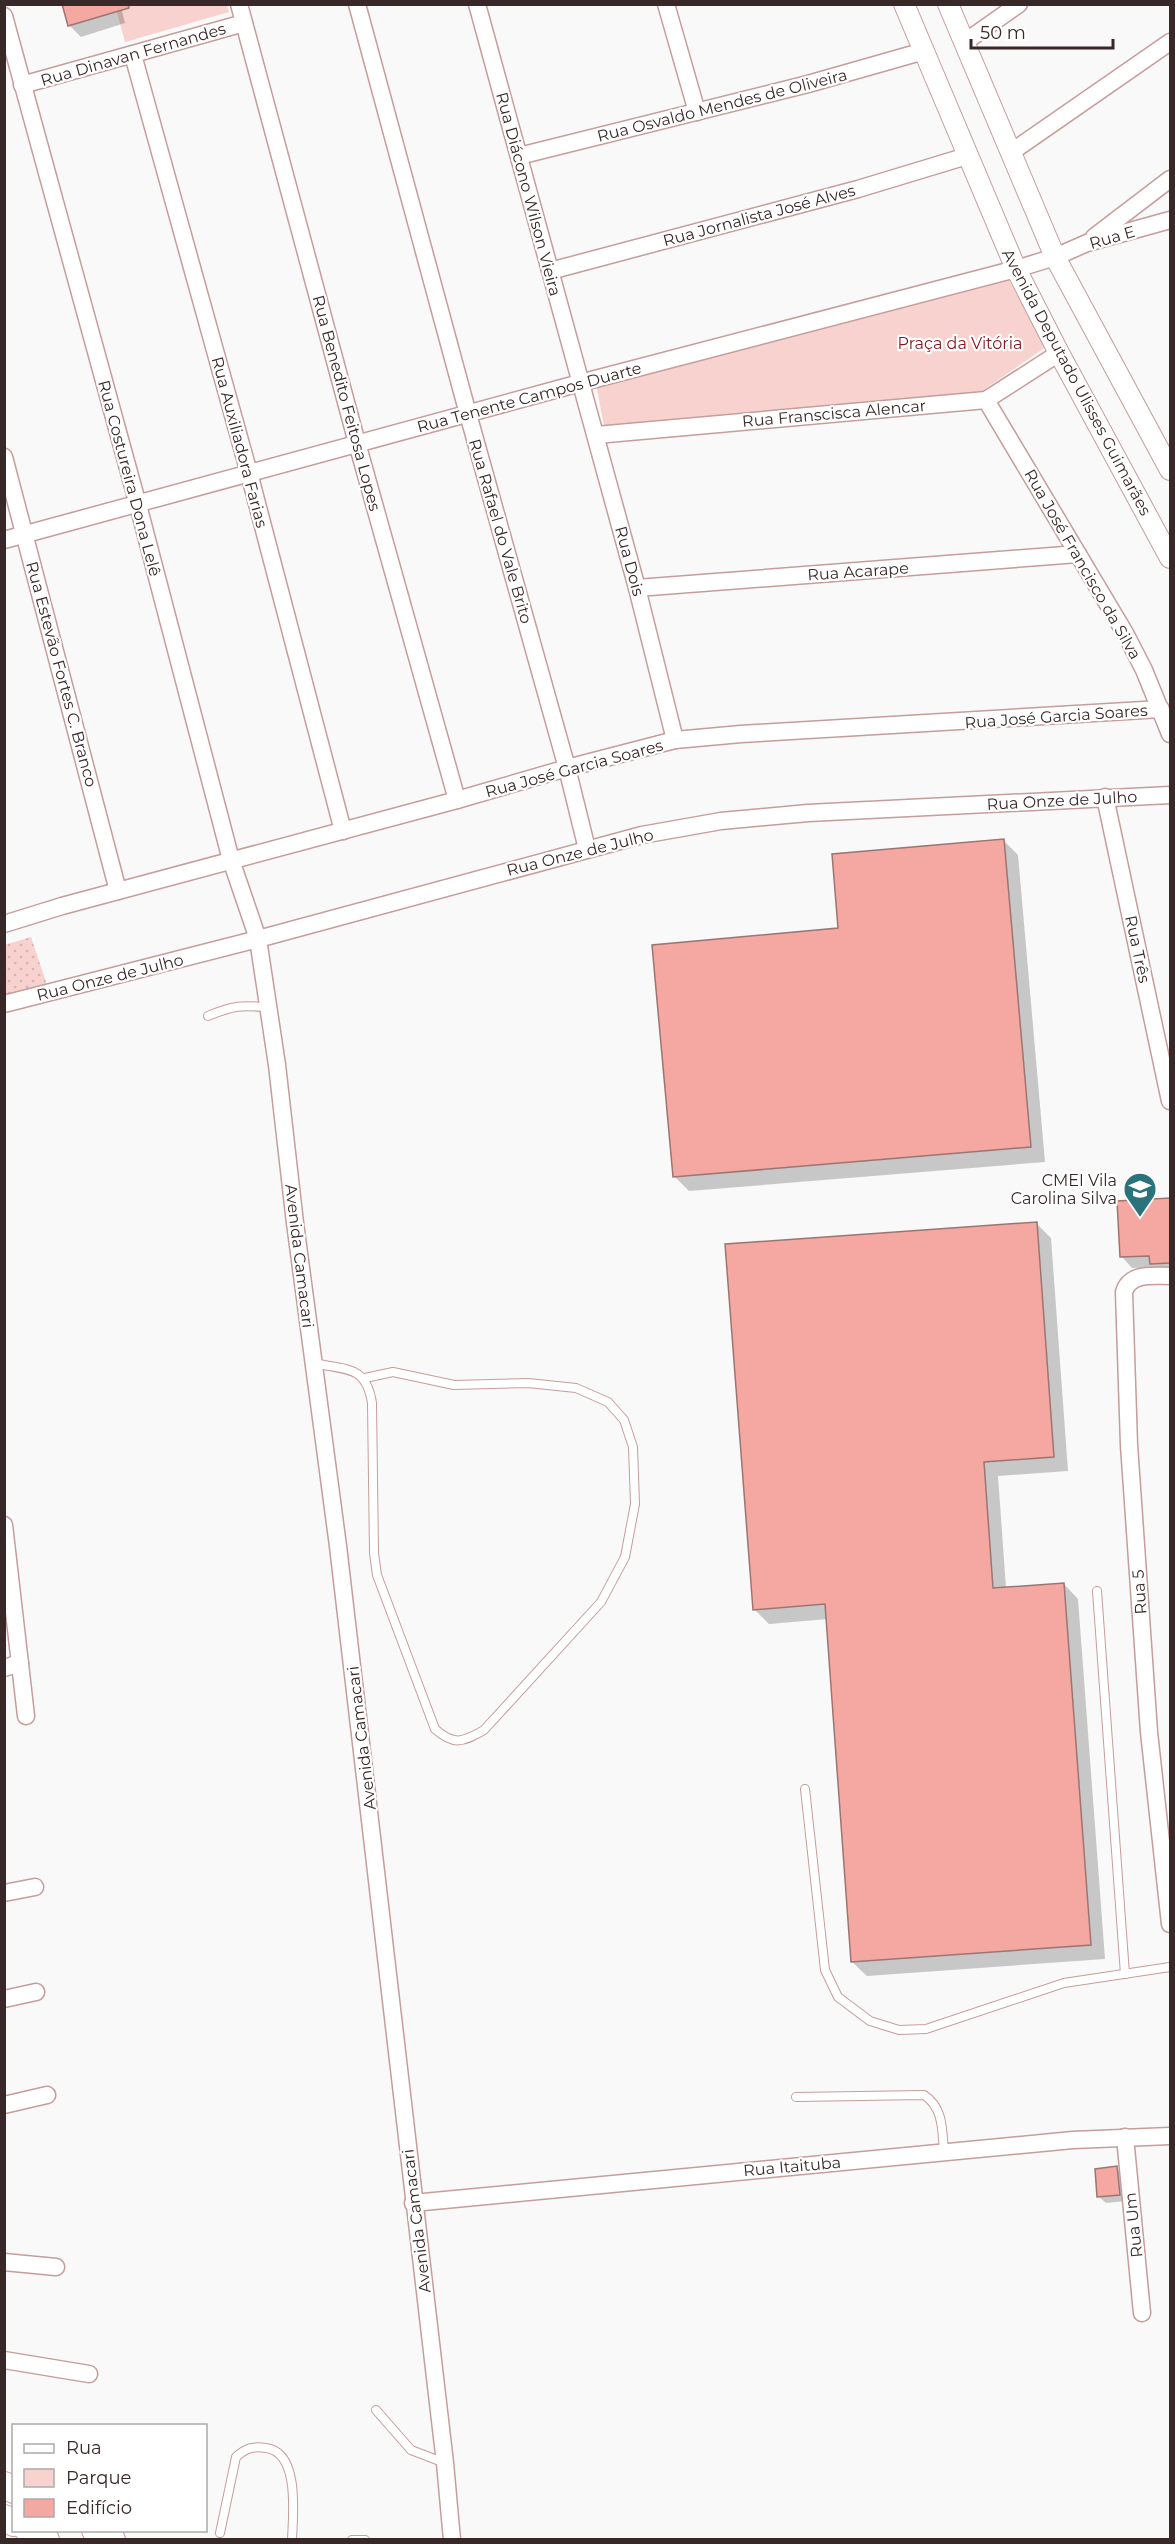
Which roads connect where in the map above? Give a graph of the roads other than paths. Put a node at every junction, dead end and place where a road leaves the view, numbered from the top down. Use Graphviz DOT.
graph roads {
  1 [pos="239,4"];
  2 [pos="357,4"];
  3 [pos="477,4"];
  4 [pos="904,4"];
  5 [pos="948,4"];
  6 [pos="1019,4"];
  7 [pos="667,5"];
  8 [pos="4,16"];
  9 [pos="244,23"];
  10 [pos="964,42"];
  11 [pos="1170,42"];
  12 [pos="924,51"];
  13 [pos="133,55"];
  14 [pos="22,85"];
  15 [pos="697,112"];
  16 [pos="1010,153"];
  17 [pos="519,156"];
  18 [pos="967,156"];
  19 [pos="1170,179"];
  20 [pos="1170,220"];
  21 [pos="1087,243"];
  22 [pos="1055,257"];
  23 [pos="1016,269"];
  24 [pos="550,271"];
  25 [pos="1059,353"];
  26 [pos="580,383"];
  27 [pos="986,400"];
  28 [pos="468,414"];
  29 [pos="596,435"];
  30 [pos="357,443"];
  31 [pos="4,457"];
  32 [pos="1170,470"];
  33 [pos="249,473"];
  34 [pos="138,505"];
  35 [pos="25,535"];
  36 [pos="4,540"];
  37 [pos="1078,554"];
  38 [pos="1170,558"];
  39 [pos="637,588"];
  40 [pos="1161,709"];
  41 [pos="1170,734"];
  42 [pos="675,740"];
  43 [pos="567,768"];
  44 [pos="1170,795"];
  45 [pos="1105,797"];
  46 [pos="457,800"];
  47 [pos="343,831"];
  48 [pos="587,849"];
  49 [pos="231,860"];
  50 [pos="118,891"];
  51 [pos="4,924"];
  52 [pos="258,939"];
  53 [pos="4,1004"];
  54 [pos="269,1008"];
  55 [pos="208,1016"];
  56 [pos="1170,1101"];
  57 [pos="1170,1276"];
  58 [pos="314,1363"];
  59 [pos="365,1378"];
  60 [pos="4,1525"];
  61 [pos="7,1561"];
  62 [pos="1097,1591"];
  63 [pos="12,1666"];
  64 [pos="26,1716"];
  65 [pos="1163,1785"];
  66 [pos="805,1789"];
  67 [pos="35,1887"];
  68 [pos="4,1893"];
  69 [pos="1170,1924"];
  70 [pos="1170,1967"];
  71 [pos="1125,1974"];
  72 [pos="36,1992"];
  73 [pos="4,1999"];
  74 [pos="47,2095"];
  75 [pos="796,2097"];
  76 [pos="4,2105"];
  77 [pos="1170,2136"];
  78 [pos="1125,2137"];
  79 [pos="944,2152"];
  80 [pos="413,2203"];
  81 [pos="4,2262"];
  82 [pos="56,2267"];
  83 [pos="1142,2313"];
  84 [pos="4,2360"];
  85 [pos="89,2374"];
  86 [pos="376,2410"];
  87 [pos="445,2463"];
  88 [pos="32,2532"];
  89 [pos="98,2532"];
  90 [pos="220,2533"];
  91 [pos="46,2540"];
  92 [pos="112,2540"];
  93 [pos="292,2540"];
  94 [pos="352,2540"];
  95 [pos="365,2540"];
  96 [pos="452,2540"];
  1 -- 9 [label="street, Rua Benedito Feitosa Lopes"];
  2 -- 28 [label="street, Rua Rafael do Vale Brito"];
  3 -- 17 [label="street, Rua Diácono Wilson Vieira"];
  4 -- 12 [label="street, Avenida Deputado Ulisses Guimarães"];
  5 -- 10 [label="street"];
  6 -- 10 [label="street"];
  7 -- 15 [label="street"];
  8 -- 14 [label="street, Rua Costureira Dona Lelê"];
  9 -- 13 [label="street, Rua Dinavan Fernandes"];
  9 -- 30 [label="street, Rua Benedito Feitosa Lopes"];
  10 -- 16 [label="street"];
  11 -- 16 [label="street"];
  12 -- 15 [label="street, Rua Osvaldo Mendes de Oliveira"];
  12 -- 18 [label="street, Avenida Deputado Ulisses Guimarães"];
  13 -- 14 [label="street, Rua Dinavan Fernandes"];
  13 -- 33 [label="street, Rua Auxiliadora Farias"];
  14 -- 34 [label="street, Rua Costureira Dona Lelê"];
  15 -- 17 [label="street, Rua Osvaldo Mendes de Oliveira"];
  16 -- 22 [label="street"];
  17 -- 24 [label="street, Rua Diácono Wilson Vieira"];
  18 -- 23 [label="street, Avenida Deputado Ulisses Guimarães"];
  18 -- 24 [label="street, Rua Jornalista José Alves"];
  19 -- 21 [label="street"];
  20 -- 21 [label="street, Rua E"];
  21 -- 22 [label="street, Rua E"];
  22 -- 23 [label="street, Rua Tenente Campos Duarte"];
  22 -- 32 [label="street"];
  23 -- 25 [label="street, Avenida Deputado Ulisses Guimarães"];
  23 -- 26 [label="street, Rua Tenente Campos Duarte"];
  24 -- 26 [label="street, Rua Diácono Wilson Vieira"];
  25 -- 27 [label="street, Rua Franscisca Alencar"];
  25 -- 38 [label="street, Avenida Deputado Ulisses Guimarães"];
  26 -- 28 [label="street, Rua Tenente Campos Duarte"];
  26 -- 29 [label="street, Rua Dois"];
  27 -- 29 [label="street, Rua Franscisca Alencar"];
  27 -- 37 [label="street, Rua José Francisco da Silva"];
  28 -- 30 [label="street, Rua Tenente Campos Duarte"];
  28 -- 43 [label="street, Rua Rafael do Vale Brito"];
  29 -- 39 [label="street, Rua Dois"];
  30 -- 33 [label="street, Rua Tenente Campos Duarte"];
  30 -- 46 [label="street, Rua Benedito Feitosa Lopes"];
  31 -- 35 [label="street, Rua Estevão Fortes C. Branco"];
  33 -- 34 [label="street, Rua Tenente Campos Duarte"];
  33 -- 47 [label="street, Rua Auxiliadora Farias"];
  34 -- 35 [label="street, Rua Tenente Campos Duarte"];
  34 -- 49 [label="street, Rua Costureira Dona Lelê"];
  35 -- 36 [label="street, Rua Tenente Campos Duarte"];
  35 -- 50 [label="street, Rua Estevão Fortes C. Branco"];
  37 -- 39 [label="street, Rua Acarape"];
  37 -- 40 [label="street, Rua José Francisco da Silva"];
  39 -- 42 [label="street, Rua Dois"];
  40 -- 41 [label="street, Rua José Francisco da Silva"];
  40 -- 42 [label="street, Rua José Garcia Soares"];
  42 -- 43 [label="street, Rua José Garcia Soares"];
  43 -- 46 [label="street, Rua José Garcia Soares"];
  43 -- 48 [label="street, Rua Rafael do Vale Brito"];
  44 -- 45 [label="street, Rua Onze de Julho"];
  45 -- 48 [label="street, Rua Onze de Julho"];
  45 -- 56 [label="street, Rua Três"];
  46 -- 47 [label="street, Rua José Garcia Soares"];
  47 -- 49 [label="street, Rua José Garcia Soares"];
  48 -- 52 [label="street, Rua Onze de Julho"];
  49 -- 50 [label="street, Rua José Garcia Soares"];
  49 -- 52 [label="street, Rua Costureira Dona Lelê"];
  50 -- 51 [label="street, Rua José Garcia Soares"];
  52 -- 53 [label="street, Rua Onze de Julho"];
  52 -- 54 [label="street, Avenida Camacari"];
  54 -- 55 [label="lane"];
  54 -- 58 [label="street, Avenida Camacari"];
  57 -- 65 [label="street, Rua 5"];
  58 -- 59 [label="lane"];
  58 -- 80 [label="street, Avenida Camacari"];
  59 -- 59 [label="lane"];
  60 -- 61 [label="street"];
  61 -- 63 [label="street"];
  62 -- 71 [label="lane"];
  63 -- 64 [label="street"];
  65 -- 69 [label="street, Rua 5"];
  66 -- 71 [label="lane"];
  67 -- 68 [label="street"];
  70 -- 71 [label="lane"];
  72 -- 73 [label="street"];
  74 -- 76 [label="street"];
  75 -- 79 [label="lane"];
  77 -- 78 [label="street, Rua Itaituba"];
  78 -- 79 [label="street, Rua Itaituba"];
  78 -- 83 [label="street, Rua Um"];
  79 -- 80 [label="street, Rua Itaituba"];
  80 -- 87 [label="street, Avenida Camacari"];
  81 -- 82 [label="street"];
  84 -- 85 [label="street"];
  86 -- 87 [label="lane"];
  87 -- 96 [label="street, Avenida Camacari"];
  88 -- 91 [label="main road"];
  89 -- 92 [label="main road"];
  90 -- 93 [label="lane"];
  94 -- 95 [label="lane"];
}
